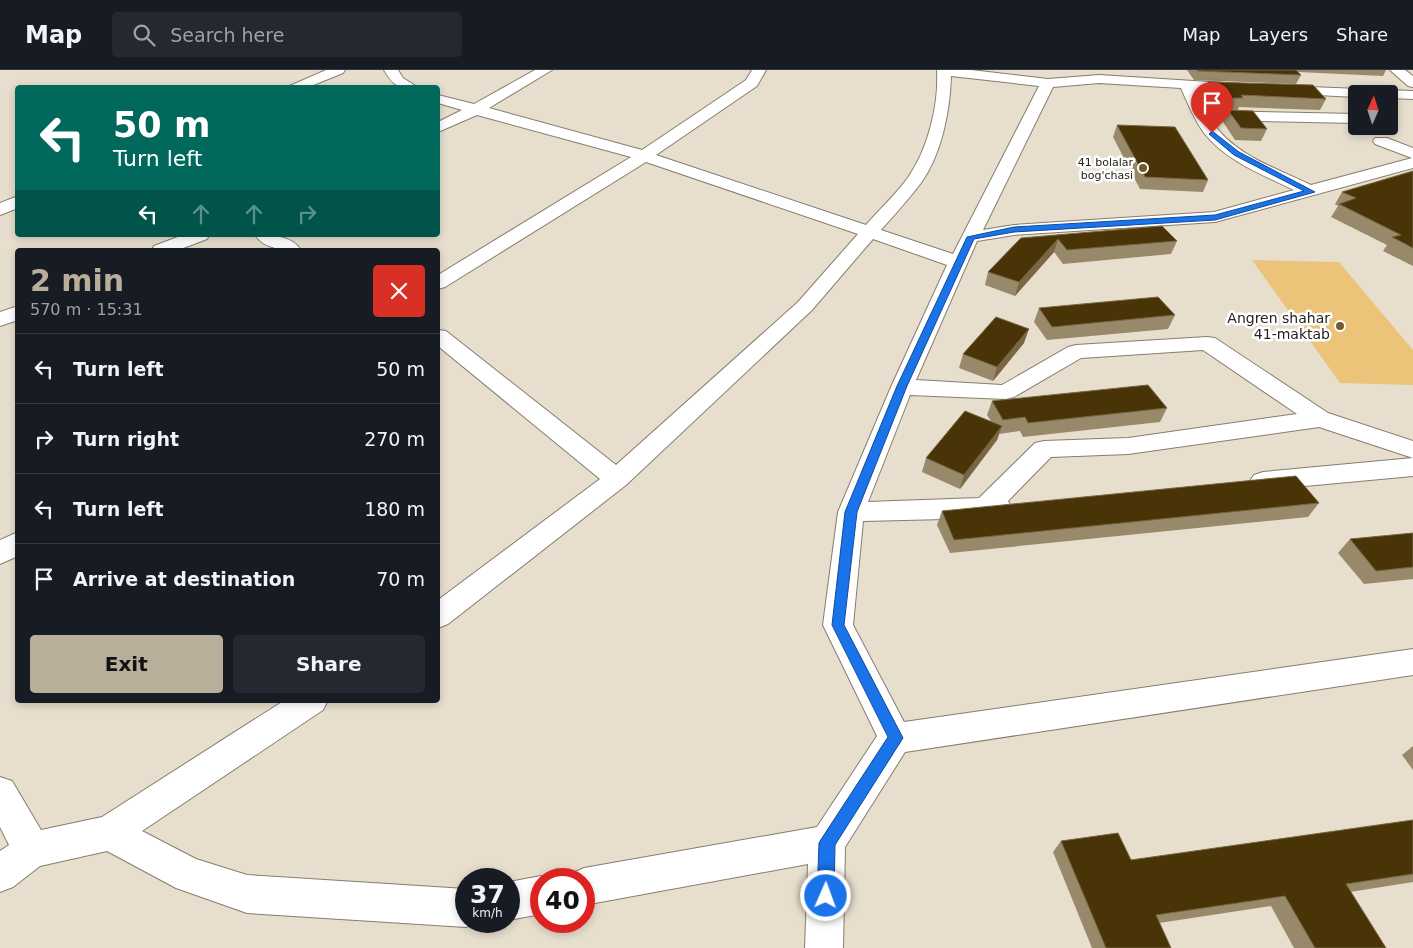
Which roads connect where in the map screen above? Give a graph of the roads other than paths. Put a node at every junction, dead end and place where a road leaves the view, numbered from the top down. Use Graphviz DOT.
graph roads {
  1 [pos="338,70"];
  2 [pos="391,70"];
  3 [pos="545,70"];
  4 [pos="759,70"];
  5 [pos="1397,70"];
  6 [pos="943,71"];
  7 [pos="1094,74"];
  8 [pos="1048,83"];
  9 [pos="1413,83"];
  10 [pos="300,85"];
  11 [pos="406,85"];
  12 [pos="1188,86"];
  13 [pos="1332,92"];
  14 [pos="1348,93"];
  15 [pos="1398,94"];
  16 [pos="1413,95"];
  17 [pos="440,100"];
  18 [pos="477,109"];
  19 [pos="1348,109"];
  20 [pos="1201,115"];
  21 [pos="1348,117"];
  22 [pos="440,127"];
  23 [pos="1381,141"];
  24 [pos="1413,154"];
  25 [pos="644,156"];
  26 [pos="1413,163"];
  27 [pos="1311,192"];
  28 [pos="15,203"];
  29 [pos="0,210"];
  30 [pos="868,232"];
  31 [pos="195,237"];
  32 [pos="268,237"];
  33 [pos="971,237"];
  34 [pos="166,248"];
  35 [pos="288,248"];
  36 [pos="958,262"];
  37 [pos="440,283"];
  38 [pos="15,313"];
  39 [pos="0,320"];
  40 [pos="440,338"];
  41 [pos="902,386"];
  42 [pos="1320,419"];
  43 [pos="1413,450"];
  44 [pos="1413,467"];
  45 [pos="617,479"];
  46 [pos="1235,484"];
  47 [pos="1018,505"];
  48 [pos="985,508"];
  49 [pos="851,512"];
  50 [pos="15,544"];
  51 [pos="0,553"];
  52 [pos="440,614"];
  53 [pos="1413,662"];
  54 [pos="307,703"];
  55 [pos="896,738"];
  56 [pos="0,793"];
  57 [pos="109,833"];
  58 [pos="827,843"];
  59 [pos="32,850"];
  60 [pos="0,874"];
  61 [pos="595,885"];
  62 [pos="455,907"];
  63 [pos="824,948"];
  1 -- 10 [label="street"];
  2 -- 11 [label="street"];
  3 -- 18 [label="street"];
  4 -- 25 [label="street"];
  5 -- 9 [label="street"];
  6 -- 8 [label="street"];
  6 -- 30 [label="street"];
  7 -- 8 [label="street"];
  7 -- 12 [label="street"];
  8 -- 33 [label="street"];
  12 -- 13 [label="street"];
  12 -- 20 [label="street"];
  13 -- 14 [label="street"];
  13 -- 19 [label="street"];
  15 -- 16 [label="street"];
  17 -- 18 [label="street"];
  18 -- 22 [label="street"];
  18 -- 25 [label="street"];
  20 -- 21 [label="street"];
  20 -- 27 [label="street"];
  23 -- 24 [label="street"];
  25 -- 30 [label="street"];
  25 -- 37 [label="street"];
  26 -- 27 [label="street"];
  27 -- 33 [label="street"];
  28 -- 29 [label="street"];
  30 -- 36 [label="street"];
  30 -- 45 [label="street"];
  31 -- 34 [label="street"];
  32 -- 35 [label="street"];
  33 -- 36 [label="street"];
  36 -- 41 [label="street"];
  38 -- 39 [label="street"];
  40 -- 45 [label="street"];
  41 -- 42 [label="street"];
  41 -- 49 [label="street"];
  42 -- 43 [label="street"];
  42 -- 48 [label="street"];
  44 -- 46 [label="street"];
  45 -- 52 [label="street"];
  47 -- 48 [label="street"];
  48 -- 49 [label="street"];
  49 -- 55 [label="street"];
  50 -- 51 [label="street"];
  53 -- 55 [label="street"];
  54 -- 57 [label="street"];
  55 -- 58 [label="street"];
  56 -- 59 [label="street"];
  57 -- 59 [label="street"];
  57 -- 62 [label="street"];
  58 -- 61 [label="street"];
  58 -- 63 [label="street"];
  59 -- 60 [label="street"];
}
